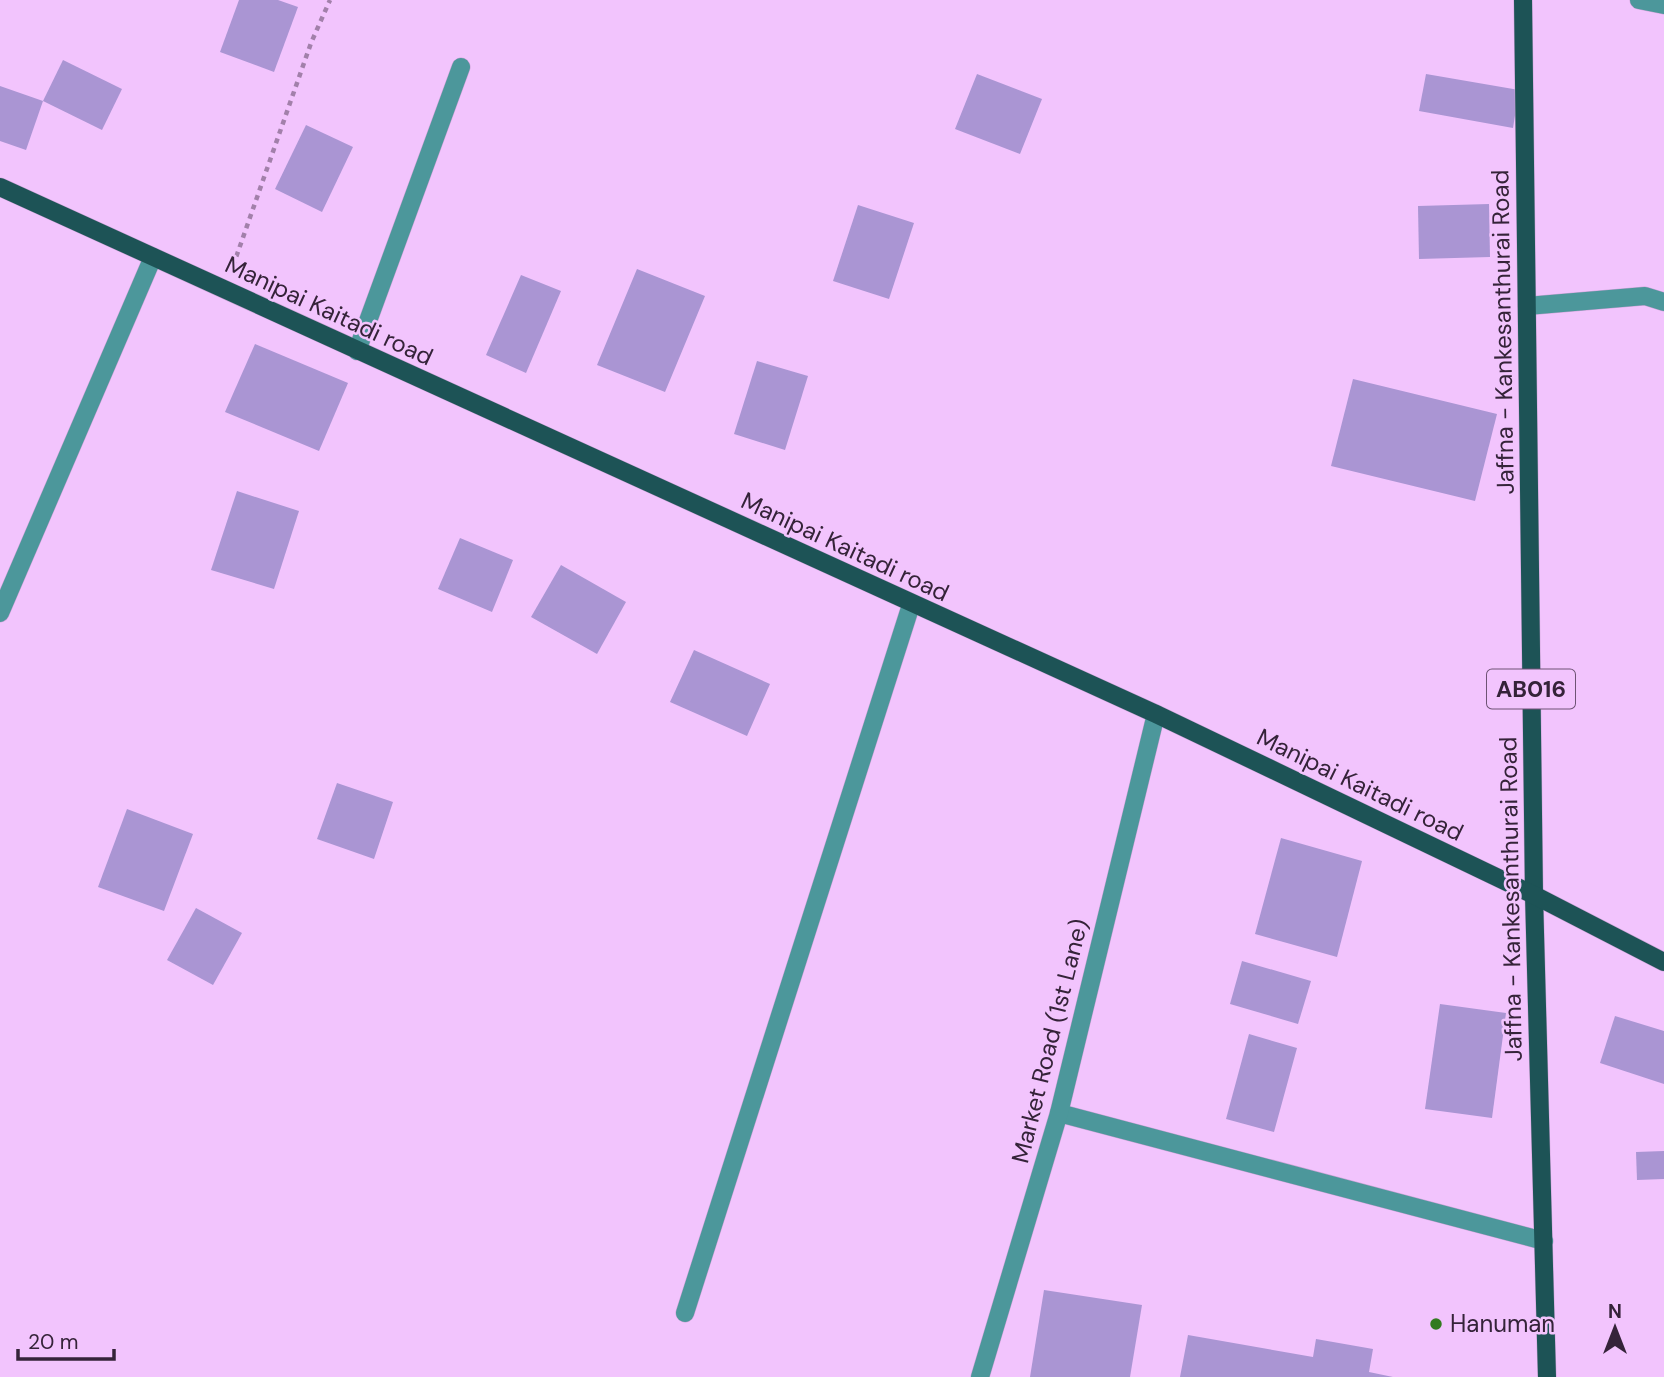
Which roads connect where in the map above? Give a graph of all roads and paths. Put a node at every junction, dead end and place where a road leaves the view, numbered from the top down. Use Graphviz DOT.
graph roads {
  1 [pos="330,0"];
  2 [pos="1523,0"];
  3 [pos="1639,0"];
  4 [pos="1664,5"];
  5 [pos="461,67"];
  6 [pos="0,187"];
  7 [pos="153,257"];
  8 [pos="225,290"];
  9 [pos="1664,302"];
  10 [pos="1527,306"];
  11 [pos="356,351"];
  12 [pos="911,605"];
  13 [pos="0,613"];
  14 [pos="1156,714"];
  15 [pos="1534,895"];
  16 [pos="1664,962"];
  17 [pos="1059,1113"];
  18 [pos="1544,1241"];
  19 [pos="685,1313"];
  20 [pos="980,1377"];
  21 [pos="1547,1377"];
  1 -- 8 [label="path"];
  2 -- 10 [label="main road, Jaffna - Kankesanthurai Road / AB016"];
  3 -- 4 [label="street"];
  5 -- 11 [label="street"];
  6 -- 7 [label="main road, Manipai Kaitadi road"];
  7 -- 8 [label="main road, Manipai Kaitadi road"];
  7 -- 13 [label="street"];
  8 -- 11 [label="main road, Manipai Kaitadi road"];
  9 -- 10 [label="street"];
  10 -- 15 [label="main road, Jaffna - Kankesanthurai Road / AB016"];
  11 -- 12 [label="main road, Manipai Kaitadi road"];
  12 -- 14 [label="main road, Manipai Kaitadi road"];
  12 -- 19 [label="street"];
  14 -- 15 [label="main road, Manipai Kaitadi road"];
  14 -- 17 [label="street, Market Road (1st Lane)"];
  15 -- 16 [label="main road, Manipai Kaitadi road"];
  15 -- 18 [label="main road, Jaffna - Kankesanthurai Road / AB016"];
  17 -- 18 [label="street"];
  17 -- 20 [label="street, Market Road (1st Lane)"];
  18 -- 21 [label="main road, Jaffna - Kankesanthurai Road / AB016"];
}
